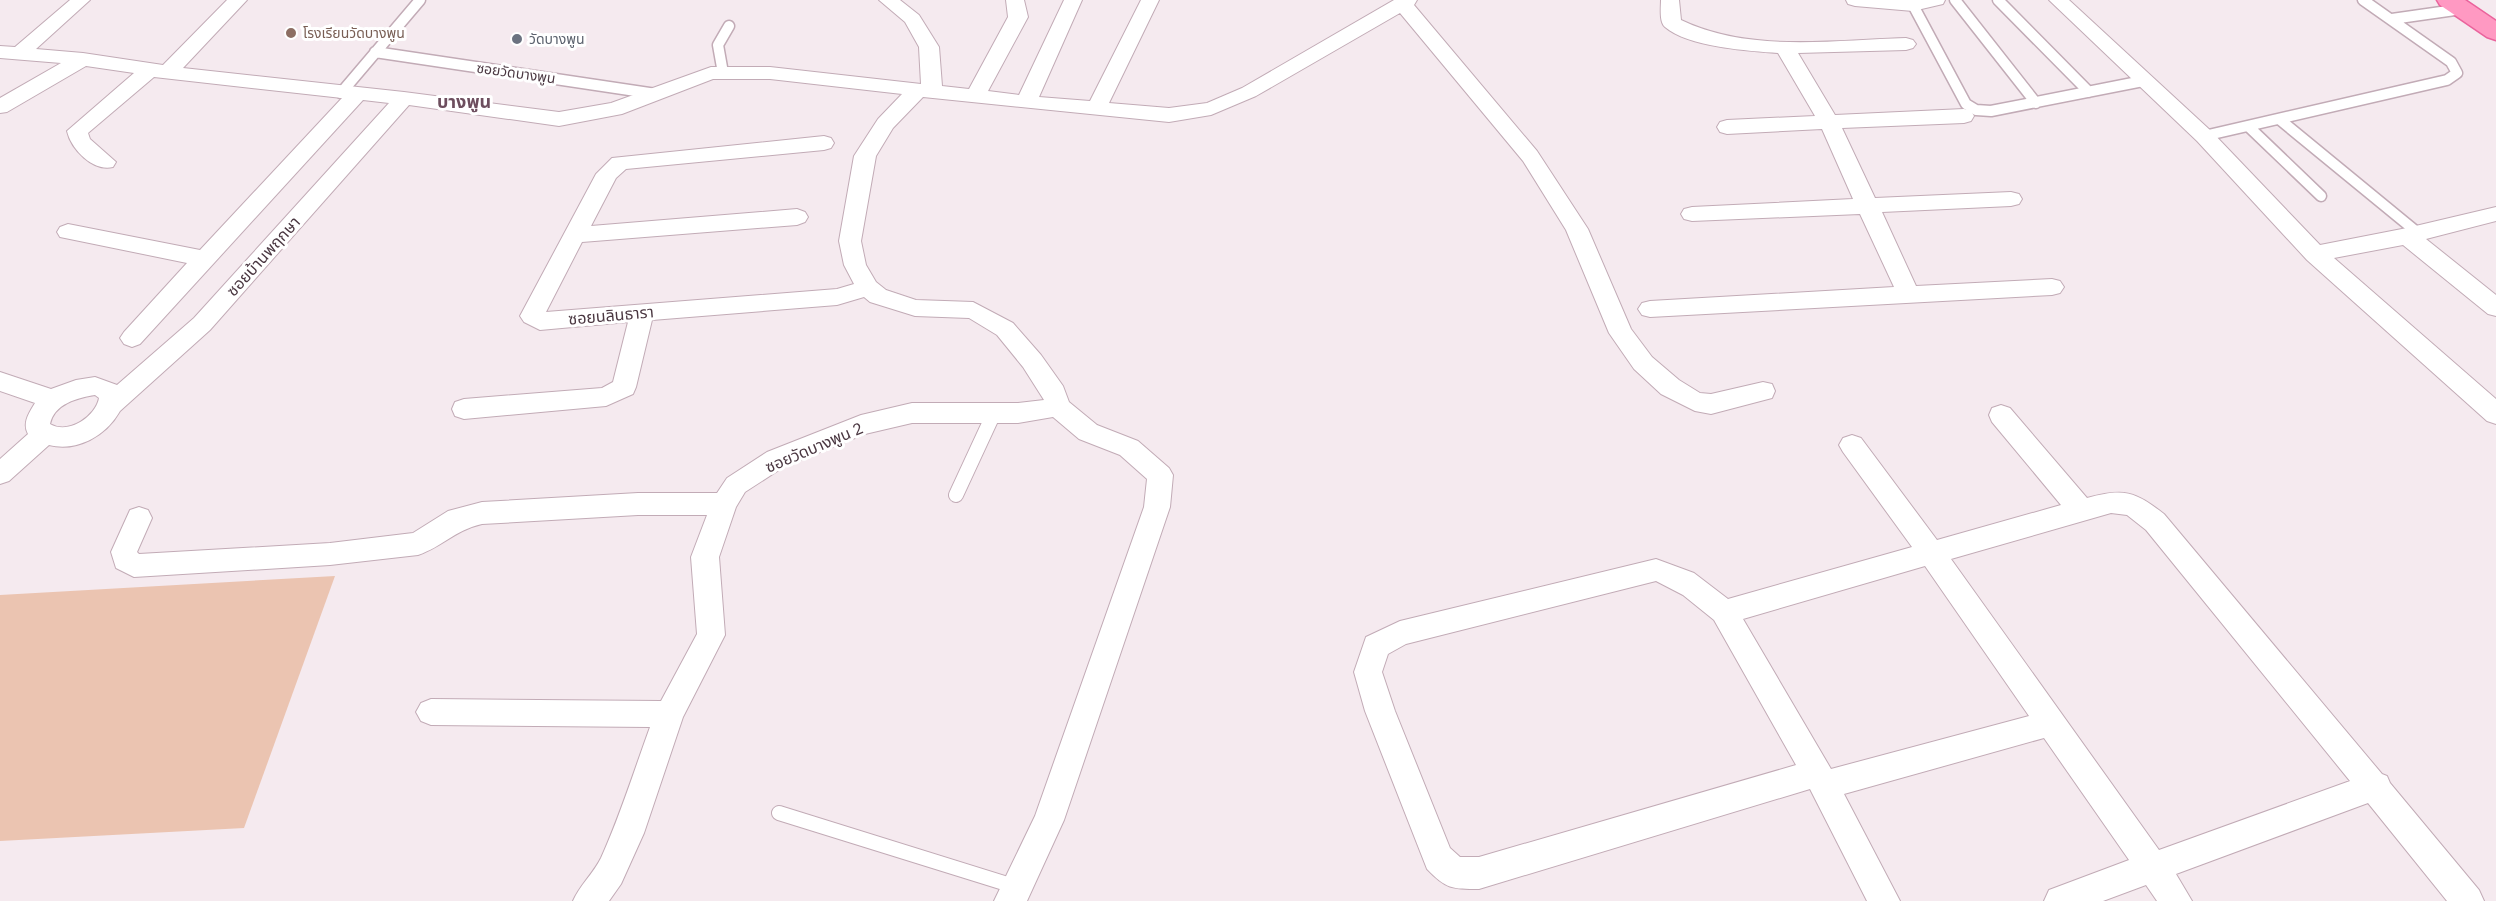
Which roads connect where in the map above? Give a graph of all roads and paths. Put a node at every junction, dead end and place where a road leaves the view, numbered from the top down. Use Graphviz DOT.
graph roads {
  1 [pos="81,0"];
  2 [pos="237,0"];
  3 [pos="420,0"];
  4 [pos="888,0"];
  5 [pos="1016,0"];
  6 [pos="1073,0"];
  7 [pos="1150,0"];
  8 [pos="1670,0"];
  9 [pos="1856,0"];
  10 [pos="1936,0"];
  11 [pos="1955,0"];
  12 [pos="1998,0"];
  13 [pos="2058,0"];
  14 [pos="2363,0"];
  15 [pos="1406,2"];
  16 [pos="2455,4"];
  17 [pos="1913,5"];
  18 [pos="2392,19"];
  19 [pos="729,26"];
  20 [pos="2496,32"];
  21 [pos="1906,44"];
  22 [pos="1784,47"];
  23 [pos="375,52"];
  24 [pos="10,53"];
  25 [pos="83,59"];
  26 [pos="159,71"];
  27 [pos="723,73"];
  28 [pos="2143,81"];
  29 [pos="925,91"];
  30 [pos="2089,92"];
  31 [pos="349,94"];
  32 [pos="656,94"];
  33 [pos="975,97"];
  34 [pos="404,98"];
  35 [pos="1026,102"];
  36 [pos="2036,103"];
  37 [pos="0,107"];
  38 [pos="1096,109"];
  39 [pos="1964,116"];
  40 [pos="2280,119"];
  41 [pos="1829,123"];
  42 [pos="2248,126"];
  43 [pos="1727,127"];
  44 [pos="2204,136"];
  45 [pos="824,143"];
  46 [pos="105,162"];
  47 [pos="2321,196"];
  48 [pos="2011,199"];
  49 [pos="1866,206"];
  50 [pos="1692,214"];
  51 [pos="2496,214"];
  52 [pos="797,217"];
  53 [pos="68,232"];
  54 [pos="575,235"];
  55 [pos="2412,235"];
  56 [pos="2315,254"];
  57 [pos="205,259"];
  58 [pos="2052,287"];
  59 [pos="868,288"];
  60 [pos="1909,295"];
  61 [pos="2496,308"];
  62 [pos="1650,309"];
  63 [pos="642,312"];
  64 [pos="132,338"];
  65 [pos="0,381"];
  66 [pos="1762,391"];
  67 [pos="54,400"];
  68 [pos="112,404"];
  69 [pos="1058,407"];
  70 [pos="464,409"];
  71 [pos="994,413"];
  72 [pos="2496,414"];
  73 [pos="2001,415"];
  74 [pos="43,435"];
  75 [pos="1852,445"];
  76 [pos="0,474"];
  77 [pos="956,495"];
  78 [pos="724,504"];
  79 [pos="2081,510"];
  80 [pos="139,518"];
  81 [pos="1932,554"];
  82 [pos="1724,612"];
  83 [pos="431,712"];
  84 [pos="669,714"];
  85 [pos="2051,723"];
  86 [pos="1820,779"];
  87 [pos="2376,786"];
  88 [pos="779,813"];
  89 [pos="2152,868"];
  90 [pos="1013,894"];
  91 [pos="589,901"];
  92 [pos="1884,901"];
  93 [pos="2060,901"];
  94 [pos="2176,901"];
  95 [pos="2468,901"];
  1 -- 24 [label="street"];
  2 -- 26 [label="street"];
  3 -- 23 [label="lane"];
  4 -- 29 [label="street"];
  5 -- 33 [label="street"];
  6 -- 35 [label="street"];
  7 -- 38 [label="street"];
  8 -- 22 [label="street"];
  9 -- 17 [label="street"];
  10 -- 17 [label="street"];
  11 -- 36 [label="lane"];
  12 -- 30 [label="lane"];
  13 -- 28 [label="street"];
  14 -- 18 [label="lane"];
  15 -- 38 [label="street"];
  15 -- 66 [label="street"];
  16 -- 18 [label="lane"];
  16 -- 20 [label="main road"];
  17 -- 36 [label="lane"];
  18 -- 40 [label="lane"];
  19 -- 27 [label="lane"];
  21 -- 22 [label="street"];
  22 -- 41 [label="street"];
  23 -- 31 [label="lane"];
  23 -- 32 [label="lane, ซอยวัดบางพูน"];
  24 -- 25 [label="street"];
  25 -- 26 [label="street"];
  25 -- 37 [label="street"];
  26 -- 31 [label="street"];
  26 -- 46 [label="street"];
  27 -- 29 [label="street"];
  27 -- 32 [label="street"];
  28 -- 30 [label="lane"];
  28 -- 44 [label="street"];
  29 -- 33 [label="street"];
  29 -- 59 [label="street"];
  30 -- 36 [label="lane"];
  31 -- 34 [label="street"];
  31 -- 57 [label="street"];
  32 -- 34 [label="street"];
  33 -- 35 [label="street"];
  34 -- 68 [label="street, ซอยบ้านพฤกษา"];
  35 -- 38 [label="street"];
  39 -- 41 [label="street"];
  40 -- 42 [label="lane"];
  40 -- 55 [label="lane"];
  41 -- 43 [label="street"];
  41 -- 49 [label="street"];
  42 -- 44 [label="lane"];
  42 -- 47 [label="lane"];
  44 -- 56 [label="street"];
  45 -- 54 [label="street, ซอยนลินธารา"];
  48 -- 49 [label="street"];
  49 -- 50 [label="street"];
  49 -- 60 [label="street"];
  51 -- 55 [label="street"];
  52 -- 54 [label="street"];
  53 -- 57 [label="street"];
  54 -- 63 [label="street, ซอยนลินธารา"];
  55 -- 56 [label="street"];
  55 -- 61 [label="street"];
  56 -- 72 [label="street"];
  57 -- 64 [label="street"];
  58 -- 60 [label="street"];
  59 -- 63 [label="street, ซอยนลินธารา"];
  59 -- 69 [label="street"];
  60 -- 62 [label="street"];
  63 -- 70 [label="street"];
  65 -- 67 [label="street"];
  67 -- 68 [label="street"];
  67 -- 74 [label="street"];
  68 -- 74 [label="street, ซอยบ้านพฤกษา"];
  69 -- 71 [label="street, ซอยวัดบางพูน 2"];
  69 -- 90 [label="street"];
  71 -- 77 [label="lane"];
  71 -- 78 [label="street, ซอยวัดบางพูน 2"];
  73 -- 79 [label="street"];
  74 -- 76 [label="street"];
  75 -- 81 [label="street"];
  78 -- 80 [label="street"];
  78 -- 84 [label="street, ซอยวัดบางพูน 2"];
  79 -- 81 [label="street"];
  79 -- 87 [label="street"];
  81 -- 82 [label="street"];
  81 -- 85 [label="street"];
  82 -- 86 [label="street"];
  82 -- 86 [label="street"];
  83 -- 84 [label="street"];
  84 -- 91 [label="street, ซอยวัดบางพูน 2"];
  85 -- 86 [label="street"];
  85 -- 89 [label="street"];
  86 -- 92 [label="street"];
  87 -- 89 [label="street"];
  87 -- 95 [label="street"];
  88 -- 90 [label="lane"];
  89 -- 93 [label="street"];
  89 -- 94 [label="street"];
}
